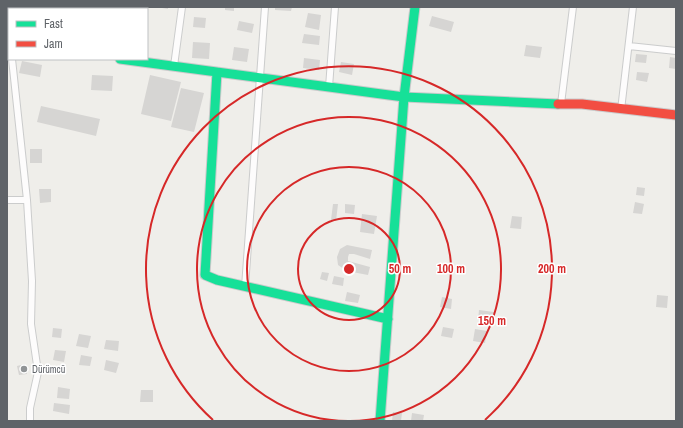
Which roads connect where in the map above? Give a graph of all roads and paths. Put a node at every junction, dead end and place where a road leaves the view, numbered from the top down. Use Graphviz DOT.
graph roads {
  1 [pos="182,7"];
  2 [pos="265,7"];
  3 [pos="335,7"];
  4 [pos="415,7"];
  5 [pos="573,7"];
  6 [pos="633,7"];
  7 [pos="629,46"];
  8 [pos="676,51"];
  9 [pos="12,60"];
  10 [pos="128,60"];
  11 [pos="174,66"];
  12 [pos="217,72"];
  13 [pos="259,77"];
  14 [pos="329,87"];
  15 [pos="404,97"];
  16 [pos="561,104"];
  17 [pos="621,110"];
  18 [pos="676,115"];
  19 [pos="7,200"];
  20 [pos="27,200"];
  21 [pos="245,287"];
  22 [pos="388,319"];
  23 [pos="30,421"];
  24 [pos="380,421"];
  1 -- 11 [label="street"];
  2 -- 13 [label="street"];
  3 -- 14 [label="street"];
  4 -- 15 [label="street"];
  5 -- 16 [label="street"];
  6 -- 7 [label="street"];
  7 -- 8 [label="street"];
  7 -- 17 [label="street"];
  9 -- 20 [label="street"];
  10 -- 11 [label="street"];
  11 -- 12 [label="street"];
  12 -- 13 [label="street"];
  12 -- 21 [label="street"];
  13 -- 14 [label="street"];
  13 -- 21 [label="street"];
  14 -- 15 [label="street"];
  15 -- 16 [label="street"];
  15 -- 22 [label="street"];
  16 -- 17 [label="street"];
  17 -- 18 [label="street"];
  19 -- 20 [label="street"];
  20 -- 23 [label="street"];
  21 -- 22 [label="street"];
  22 -- 24 [label="street"];
}
